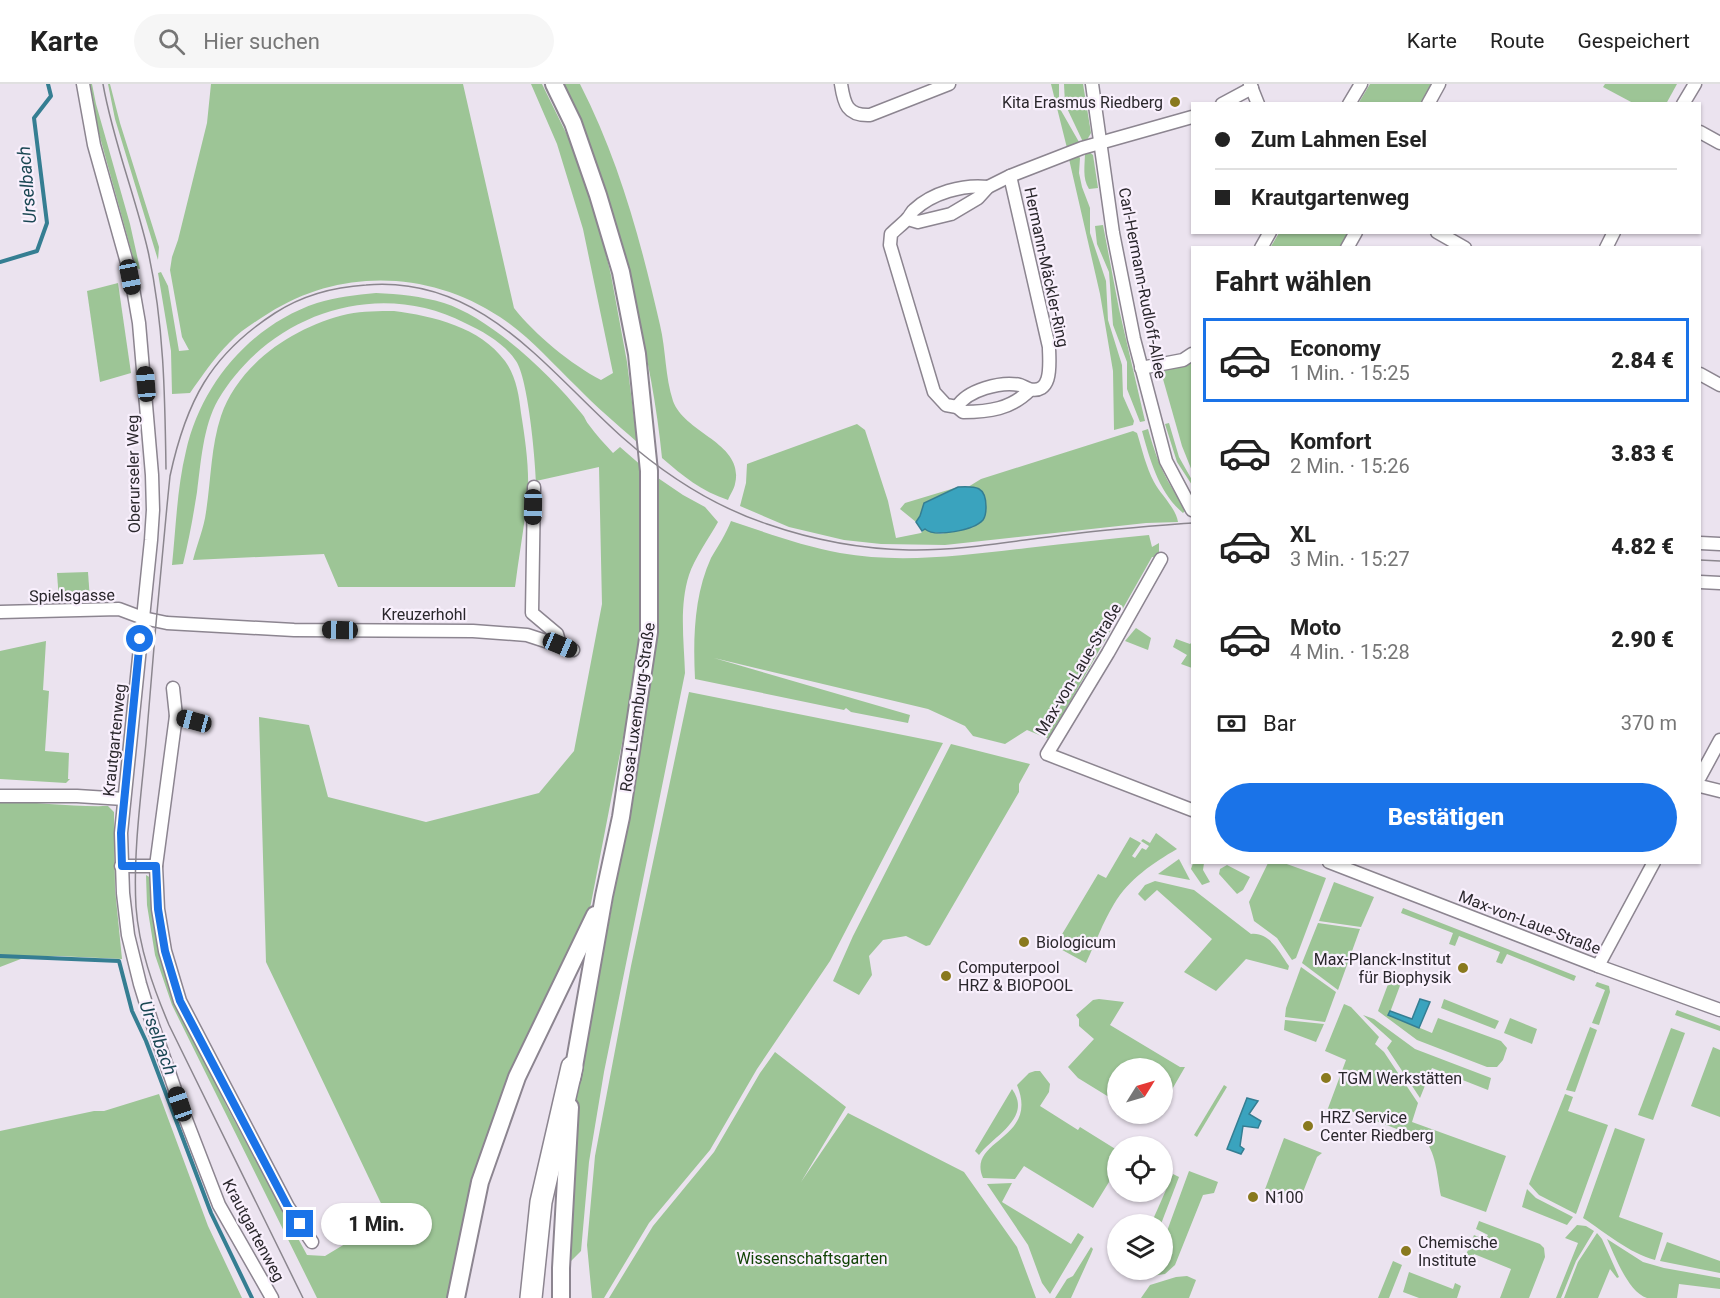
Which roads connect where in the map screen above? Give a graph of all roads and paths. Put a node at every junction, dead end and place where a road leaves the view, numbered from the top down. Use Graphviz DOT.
graph roads {
  1 [pos="83,84"];
  2 [pos="554,84"];
  3 [pos="841,84"];
  4 [pos="949,84"];
  5 [pos="1092,84"];
  6 [pos="1361,84"];
  7 [pos="1439,84"];
  8 [pos="1695,84"];
  9 [pos="1251,86"];
  10 [pos="1225,102"];
  11 [pos="1257,102"];
  12 [pos="1350,102"];
  13 [pos="1429,102"];
  14 [pos="1684,102"];
  15 [pos="1191,118"];
  16 [pos="1701,133"];
  17 [pos="1101,142"];
  18 [pos="1720,143"];
  19 [pos="1011,176"];
  20 [pos="988,187"];
  21 [pos="908,219"];
  22 [pos="1440,234"];
  23 [pos="1462,246"];
  24 [pos="1191,355"];
  25 [pos="1141,368"];
  26 [pos="1701,375"];
  27 [pos="1720,385"];
  28 [pos="1030,390"];
  29 [pos="957,407"];
  30 [pos="1178,483"];
  31 [pos="534,487"];
  32 [pos="1191,492"];
  33 [pos="1191,508"];
  34 [pos="1701,543"];
  35 [pos="1720,544"];
  36 [pos="1161,559"];
  37 [pos="1701,582"];
  38 [pos="1720,584"];
  39 [pos="0,612"];
  40 [pos="142,618"];
  41 [pos="560,645"];
  42 [pos="573,650"];
  43 [pos="174,688"];
  44 [pos="176,716"];
  45 [pos="194,721"];
  46 [pos="1720,740"];
  47 [pos="1701,775"];
  48 [pos="1701,786"];
  49 [pos="1720,791"];
  50 [pos="0,796"];
  51 [pos="124,799"];
  52 [pos="1191,810"];
  53 [pos="1334,864"];
  54 [pos="1653,864"];
  55 [pos="122,866"];
  56 [pos="156,866"];
  57 [pos="604,896"];
  58 [pos="1598,966"];
  59 [pos="1720,1010"];
  60 [pos="572,1067"];
  61 [pos="312,1242"];
  62 [pos="272,1298"];
  63 [pos="456,1298"];
  64 [pos="531,1298"];
  65 [pos="561,1298"];
  1 -- 40 [label="street, Oberurseler Weg"];
  2 -- 57 [label="main road, Rosa-Luxemburg-Straße"];
  3 -- 4 [label="street"];
  5 -- 17 [label="street, Carl-Hermann-Rudloff-Allee"];
  6 -- 12 [label="street"];
  7 -- 13 [label="street"];
  8 -- 14 [label="street"];
  9 -- 10 [label="street"];
  9 -- 11 [label="street"];
  15 -- 17 [label="street, Hermann-Mäckler-Ring"];
  16 -- 18 [label="street"];
  17 -- 19 [label="street, Hermann-Mäckler-Ring"];
  17 -- 25 [label="street, Carl-Hermann-Rudloff-Allee"];
  19 -- 20 [label="street, Hermann-Mäckler-Ring"];
  19 -- 28 [label="street, Hermann-Mäckler-Ring"];
  20 -- 21 [label="street, Hermann-Mäckler-Ring"];
  20 -- 21 [label="street, Hermann-Mäckler-Ring"];
  21 -- 29 [label="street, Hermann-Mäckler-Ring"];
  22 -- 23 [label="street"];
  24 -- 25 [label="street"];
  25 -- 30 [label="street, Carl-Hermann-Rudloff-Allee"];
  26 -- 27 [label="street"];
  28 -- 29 [label="street, Hermann-Mäckler-Ring"];
  28 -- 29 [label="street"];
  30 -- 32 [label="street"];
  30 -- 33 [label="street, Carl-Hermann-Rudloff-Allee"];
  31 -- 41 [label="street"];
  34 -- 35 [label="street"];
  36 -- 52 [label="street, Max-von-Laue-Straße"];
  37 -- 38 [label="street"];
  39 -- 40 [label="street, Spielsgasse"];
  40 -- 41 [label="street, Kreuzerhohl"];
  40 -- 51 [label="street, Krautgartenweg"];
  41 -- 42 [label="street, Kreuzerhohl"];
  43 -- 44 [label="street"];
  44 -- 45 [label="street"];
  44 -- 56 [label="street"];
  46 -- 47 [label="street"];
  48 -- 49 [label="street"];
  50 -- 51 [label="street"];
  51 -- 55 [label="street, Krautgartenweg"];
  53 -- 58 [label="street, Max-von-Laue-Straße"];
  54 -- 58 [label="street"];
  55 -- 56 [label="street"];
  55 -- 62 [label="street, Krautgartenweg"];
  56 -- 61 [label="street"];
  57 -- 60 [label="main road, Rosa-Luxemburg-Straße"];
  57 -- 63 [label="main road"];
  58 -- 59 [label="street, Max-von-Laue-Straße"];
  60 -- 64 [label="highway, Rosa-Luxemburg-Straße"];
  60 -- 65 [label="main road"];
}
